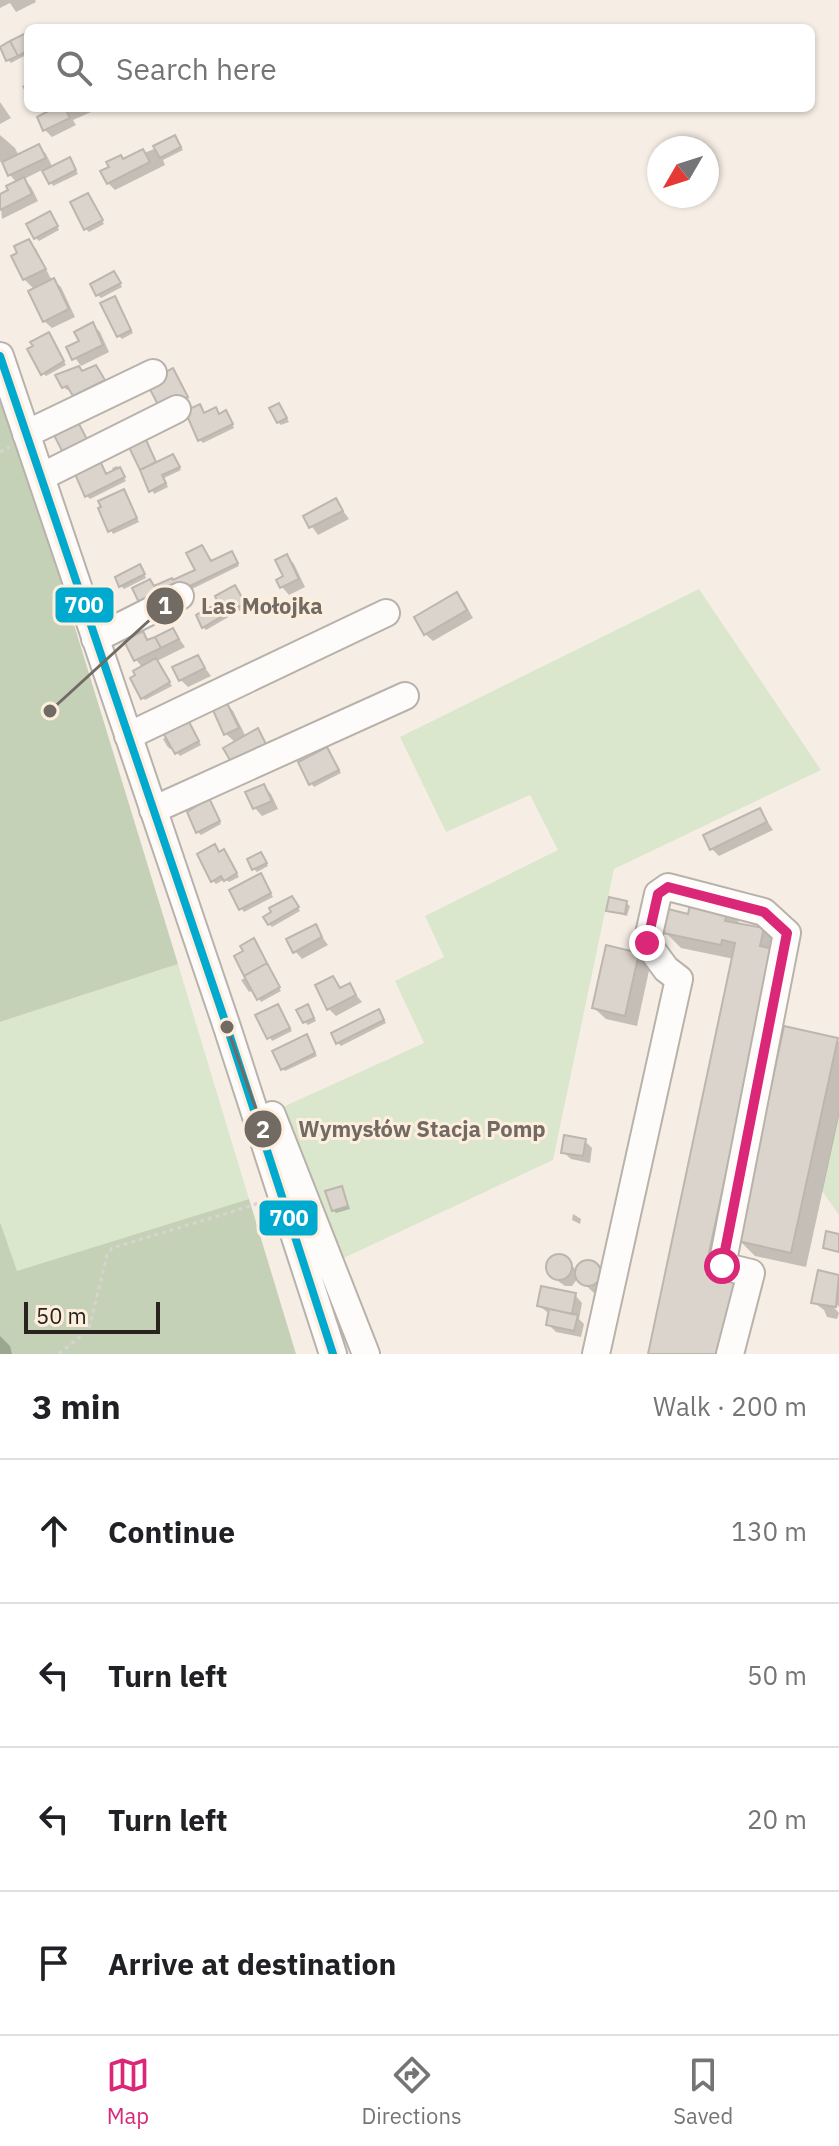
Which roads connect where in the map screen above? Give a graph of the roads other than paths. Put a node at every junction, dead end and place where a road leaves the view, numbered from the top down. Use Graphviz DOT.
graph roads {
  1 [pos="0,356"];
  2 [pos="153,373"];
  3 [pos="177,409"];
  4 [pos="26,434"];
  5 [pos="41,477"];
  6 [pos="180,596"];
  7 [pos="386,613"];
  8 [pos="95,639"];
  9 [pos="405,696"];
  10 [pos="128,736"];
  11 [pos="153,810"];
  12 [pos="245,1084"];
  13 [pos="333,1354"];
  14 [pos="366,1354"];
  15 [pos="596,1354"];
  16 [pos="730,1354"];
  1 -- 4 [label="street"];
  2 -- 4 [label="street"];
  3 -- 5 [label="street"];
  4 -- 5 [label="street"];
  5 -- 8 [label="street"];
  6 -- 8 [label="street"];
  7 -- 10 [label="street"];
  8 -- 10 [label="street"];
  9 -- 11 [label="street"];
  10 -- 11 [label="street"];
  11 -- 12 [label="street"];
  12 -- 13 [label="street"];
  12 -- 14 [label="street"];
  15 -- 16 [label="street"];
}
